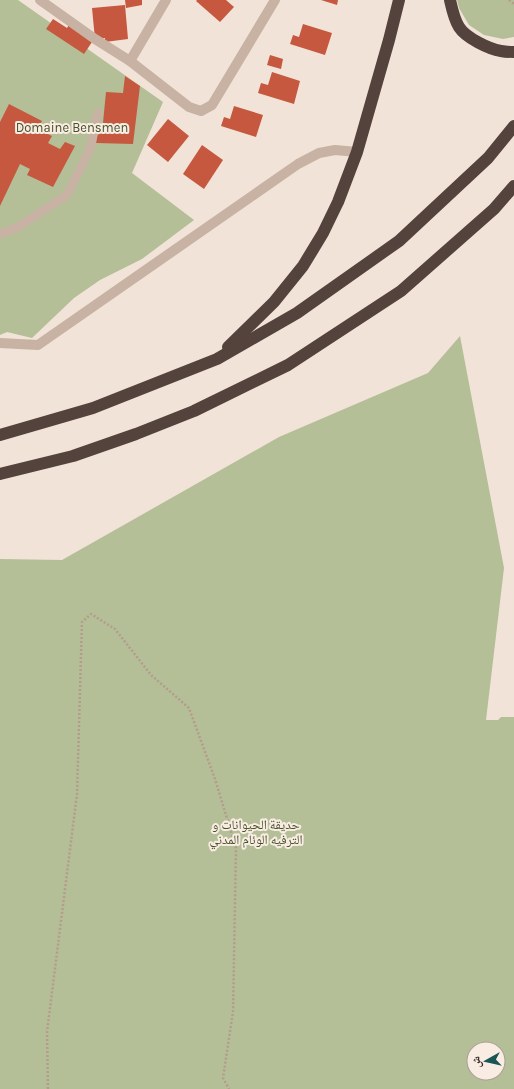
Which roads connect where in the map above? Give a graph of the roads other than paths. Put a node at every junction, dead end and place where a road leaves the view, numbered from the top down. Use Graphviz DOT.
graph roads {
  1 [pos="40,0"];
  2 [pos="166,0"];
  3 [pos="275,0"];
  4 [pos="399,0"];
  5 [pos="450,0"];
  6 [pos="514,52"];
  7 [pos="130,61"];
  8 [pos="98,113"];
  9 [pos="514,126"];
  10 [pos="357,152"];
  11 [pos="514,186"];
  12 [pos="0,234"];
  13 [pos="0,343"];
  14 [pos="217,359"];
  15 [pos="0,435"];
  16 [pos="0,474"];
  1 -- 7 [label="street"];
  2 -- 7 [label="street"];
  3 -- 7 [label="street"];
  4 -- 10 [label="highway"];
  5 -- 6 [label="highway"];
  8 -- 12 [label="lane"];
  9 -- 14 [label="highway"];
  10 -- 13 [label="street"];
  10 -- 14 [label="highway"];
  11 -- 16 [label="highway"];
  14 -- 15 [label="highway"];
}
